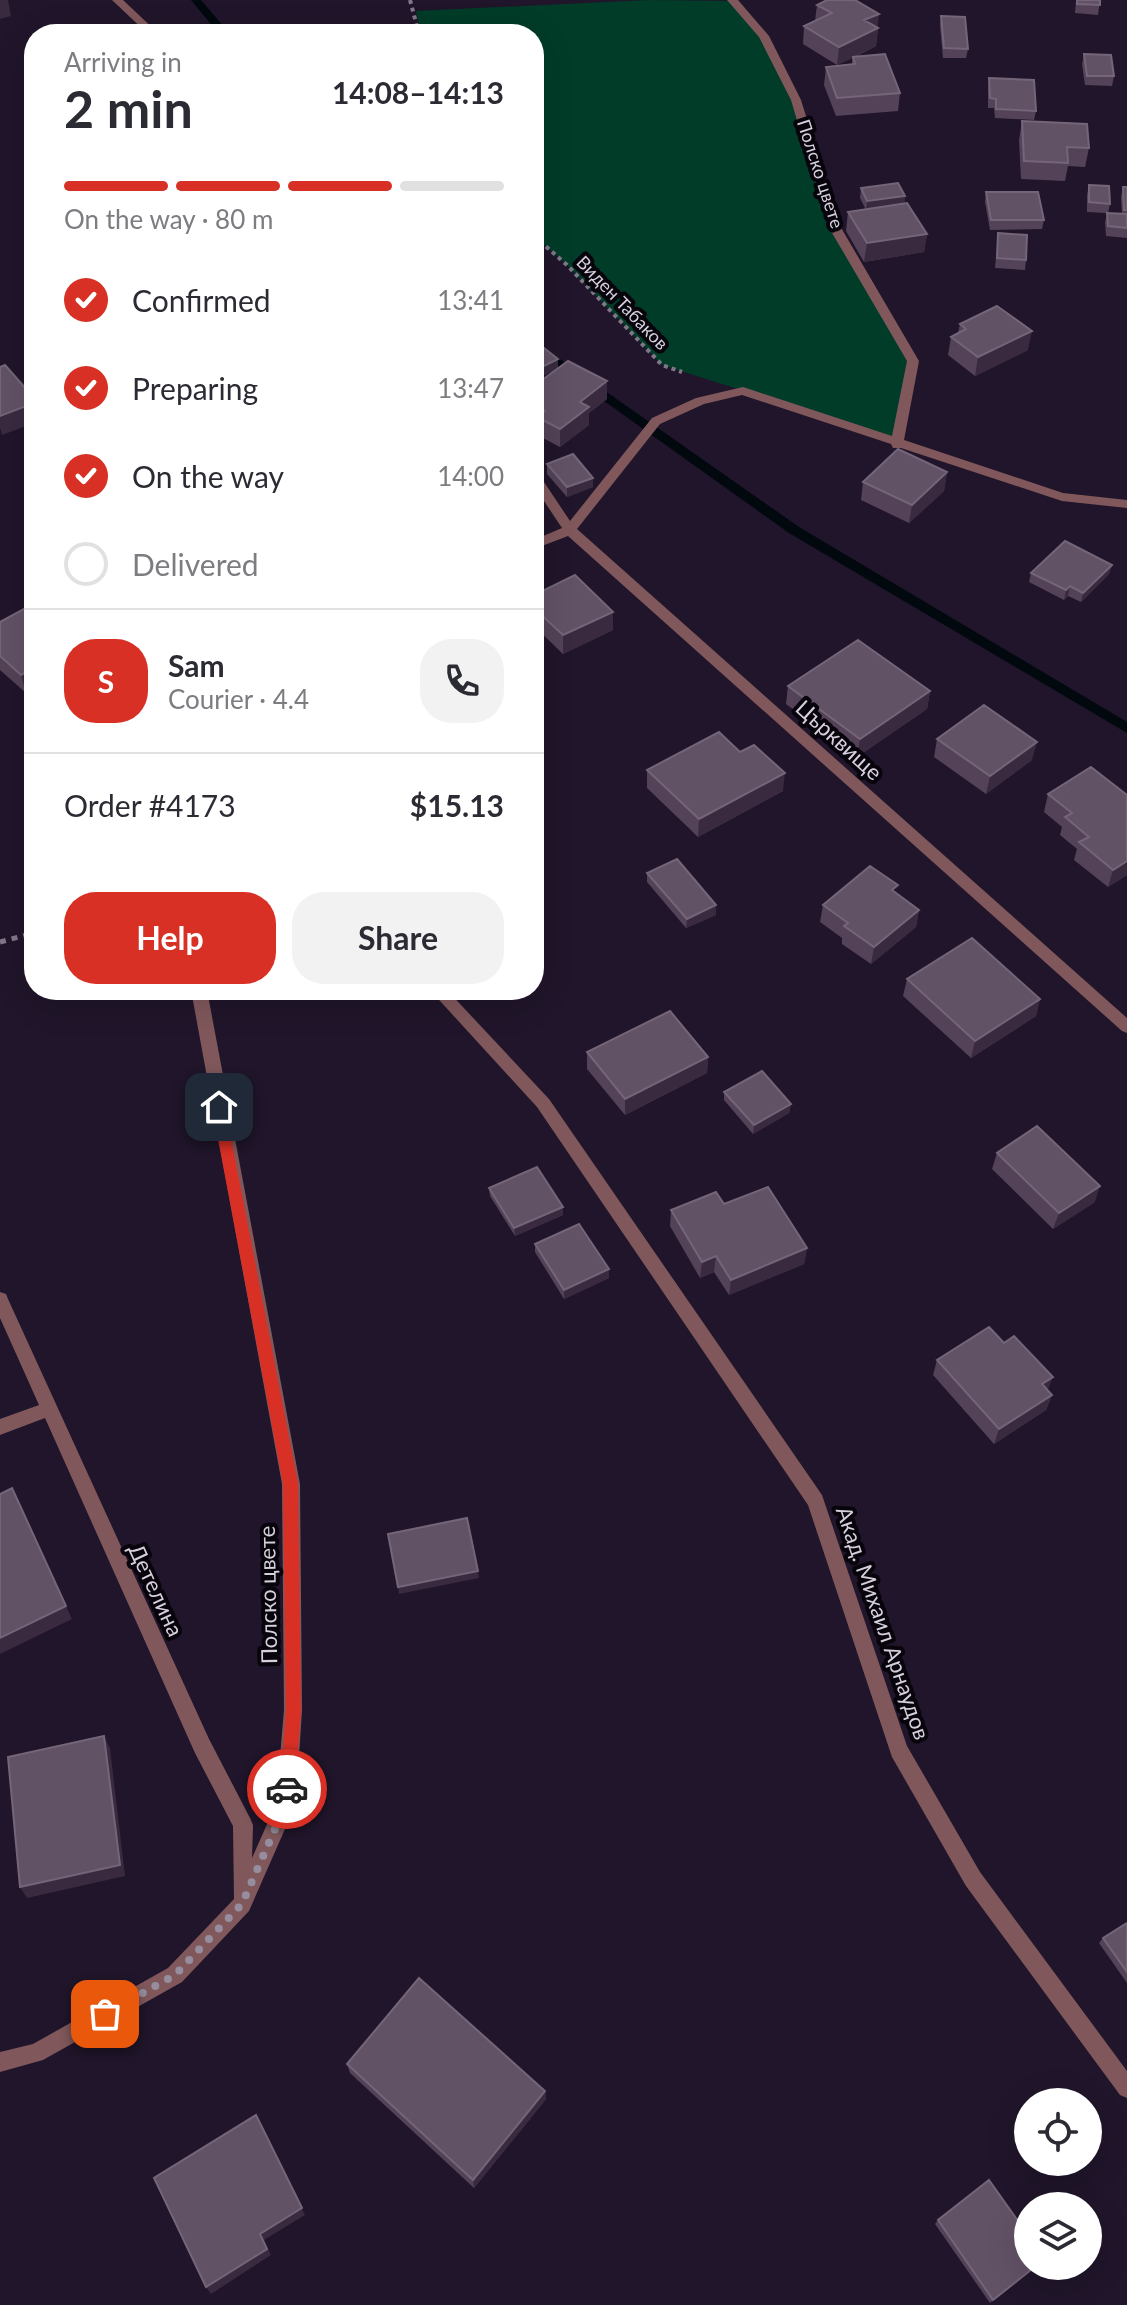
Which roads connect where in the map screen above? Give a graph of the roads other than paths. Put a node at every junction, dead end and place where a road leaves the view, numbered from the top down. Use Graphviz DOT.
graph roads {
  1 [pos="117,0"];
  2 [pos="732,0"];
  3 [pos="143,24"];
  4 [pos="897,445"];
  5 [pos="544,491"];
  6 [pos="1127,504"];
  7 [pos="570,530"];
  8 [pos="544,541"];
  9 [pos="201,1000"];
  10 [pos="447,1000"];
  11 [pos="1127,1027"];
  12 [pos="0,1299"];
  13 [pos="47,1410"];
  14 [pos="0,1427"];
  15 [pos="242,1904"];
  16 [pos="0,2062"];
  17 [pos="1127,2088"];
  1 -- 3 [label="street"];
  2 -- 4 [label="street, Полско цвете"];
  4 -- 6 [label="street"];
  4 -- 7 [label="street"];
  5 -- 7 [label="street, Църквище"];
  7 -- 8 [label="street"];
  7 -- 11 [label="street, Църквище"];
  9 -- 15 [label="street, Полско цвете"];
  10 -- 17 [label="street, Акад. Михаил Арнаудов"];
  12 -- 13 [label="street, Детелина"];
  13 -- 14 [label="street"];
  13 -- 15 [label="street, Детелина"];
  15 -- 16 [label="street, Полско цвете"];
}
